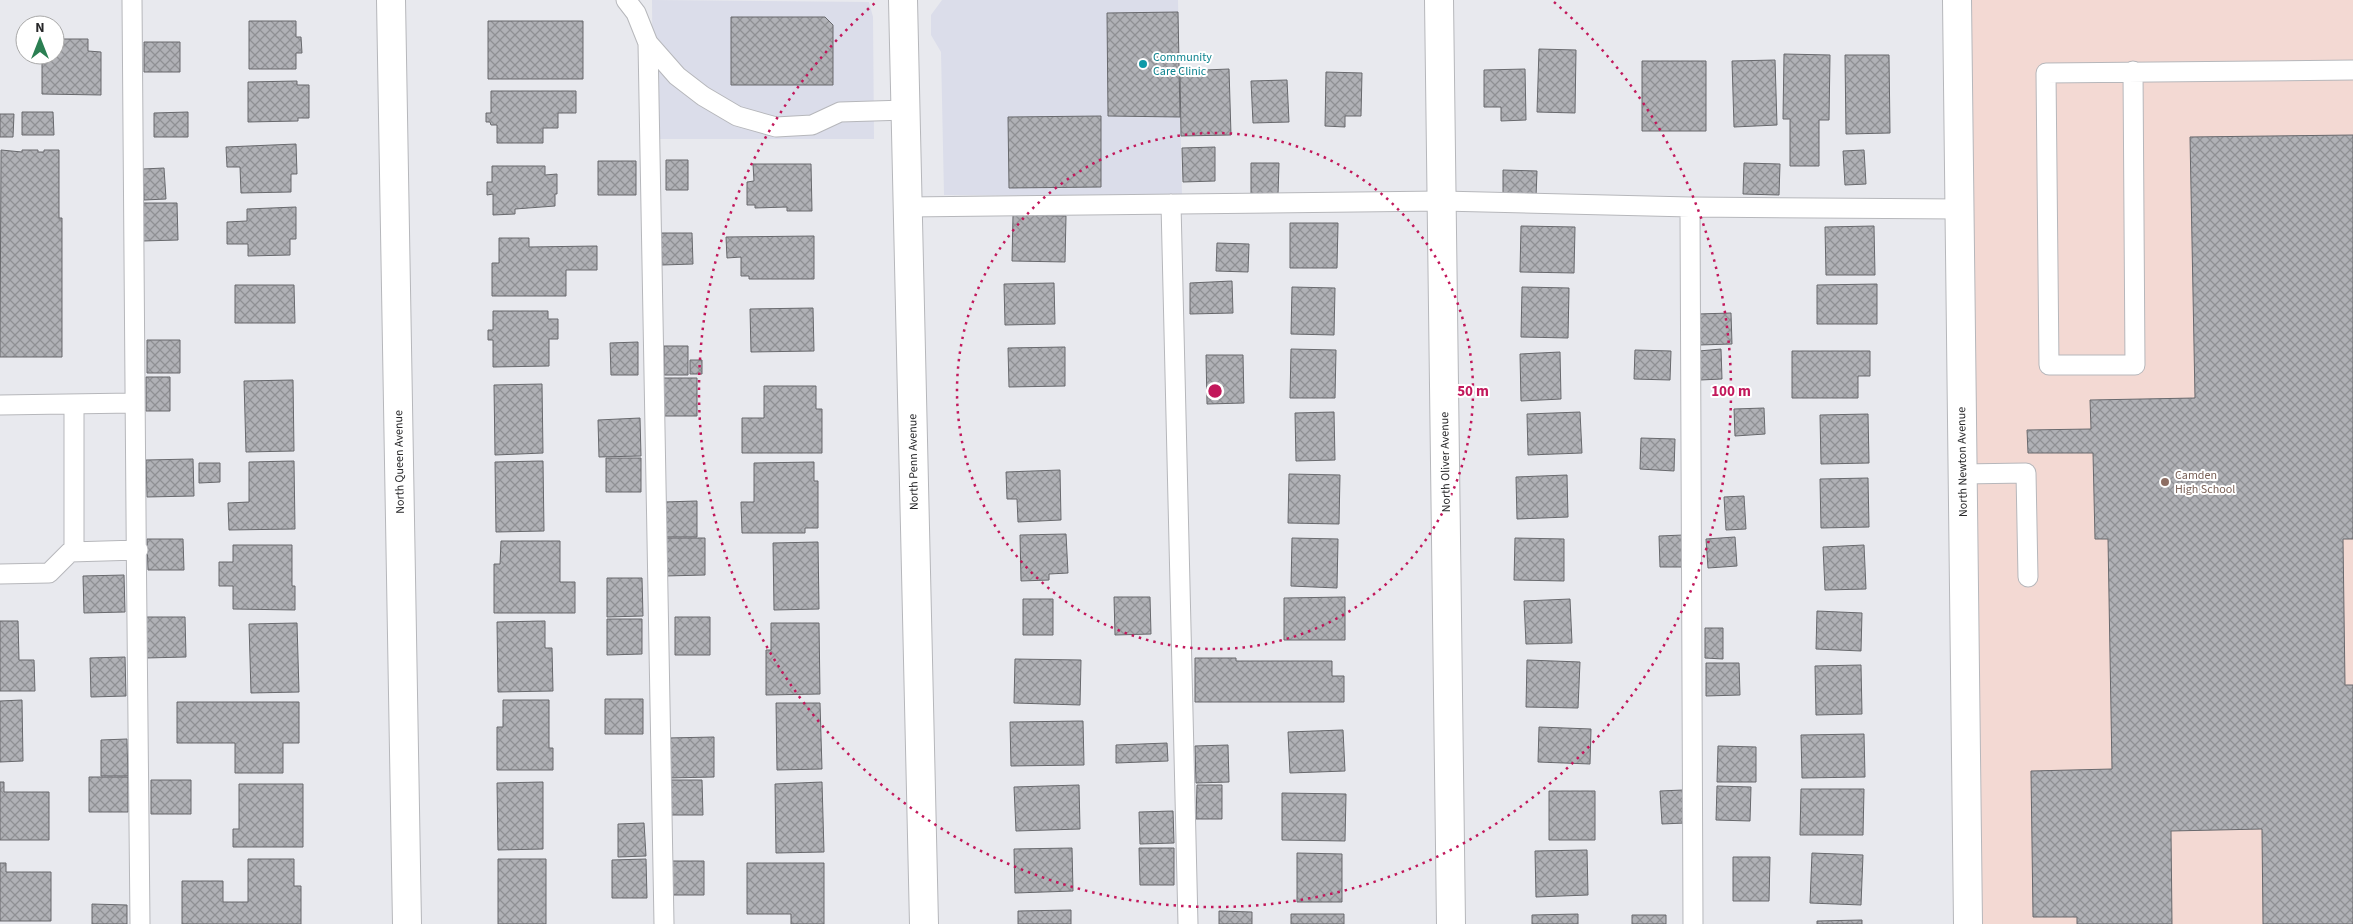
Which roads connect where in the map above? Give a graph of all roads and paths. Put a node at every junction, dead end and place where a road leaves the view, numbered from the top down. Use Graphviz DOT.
graph roads {
  1 [pos="132,0"];
  2 [pos="391,0"];
  3 [pos="626,0"];
  4 [pos="903,0"];
  5 [pos="1439,0"];
  6 [pos="1957,0"];
  7 [pos="648,43"];
  8 [pos="2353,70"];
  9 [pos="2133,71"];
  10 [pos="906,110"];
  11 [pos="1442,200"];
  12 [pos="1171,204"];
  13 [pos="907,207"];
  14 [pos="1690,207"];
  15 [pos="1959,209"];
  16 [pos="133,403"];
  17 [pos="74,405"];
  18 [pos="0,406"];
  19 [pos="1962,474"];
  20 [pos="138,550"];
  21 [pos="74,552"];
  22 [pos="0,574"];
  23 [pos="2028,577"];
  24 [pos="140,924"];
  25 [pos="407,924"];
  26 [pos="664,924"];
  27 [pos="924,924"];
  28 [pos="1188,924"];
  29 [pos="1451,924"];
  30 [pos="1693,924"];
  31 [pos="1968,924"];
  1 -- 16 [label="lane"];
  2 -- 25 [label="street, North Queen Avenue"];
  3 -- 7 [label="lane"];
  4 -- 10 [label="street, North Penn Avenue"];
  5 -- 11 [label="street, North Oliver Avenue"];
  6 -- 15 [label="street, North Newton Avenue"];
  7 -- 10 [label="lane"];
  7 -- 26 [label="lane"];
  8 -- 9 [label="lane"];
  9 -- 9 [label="lane"];
  10 -- 13 [label="street, North Penn Avenue"];
  11 -- 12 [label="lane"];
  11 -- 14 [label="lane"];
  11 -- 29 [label="street, North Oliver Avenue"];
  12 -- 13 [label="lane"];
  12 -- 28 [label="lane"];
  13 -- 27 [label="street, North Penn Avenue"];
  14 -- 15 [label="lane"];
  14 -- 30 [label="lane"];
  15 -- 19 [label="street, North Newton Avenue"];
  16 -- 17 [label="lane"];
  16 -- 20 [label="lane"];
  17 -- 18 [label="lane"];
  17 -- 21 [label="lane"];
  19 -- 23 [label="lane"];
  19 -- 31 [label="street, North Newton Avenue"];
  20 -- 21 [label="lane"];
  20 -- 24 [label="lane"];
  21 -- 22 [label="lane"];
}
